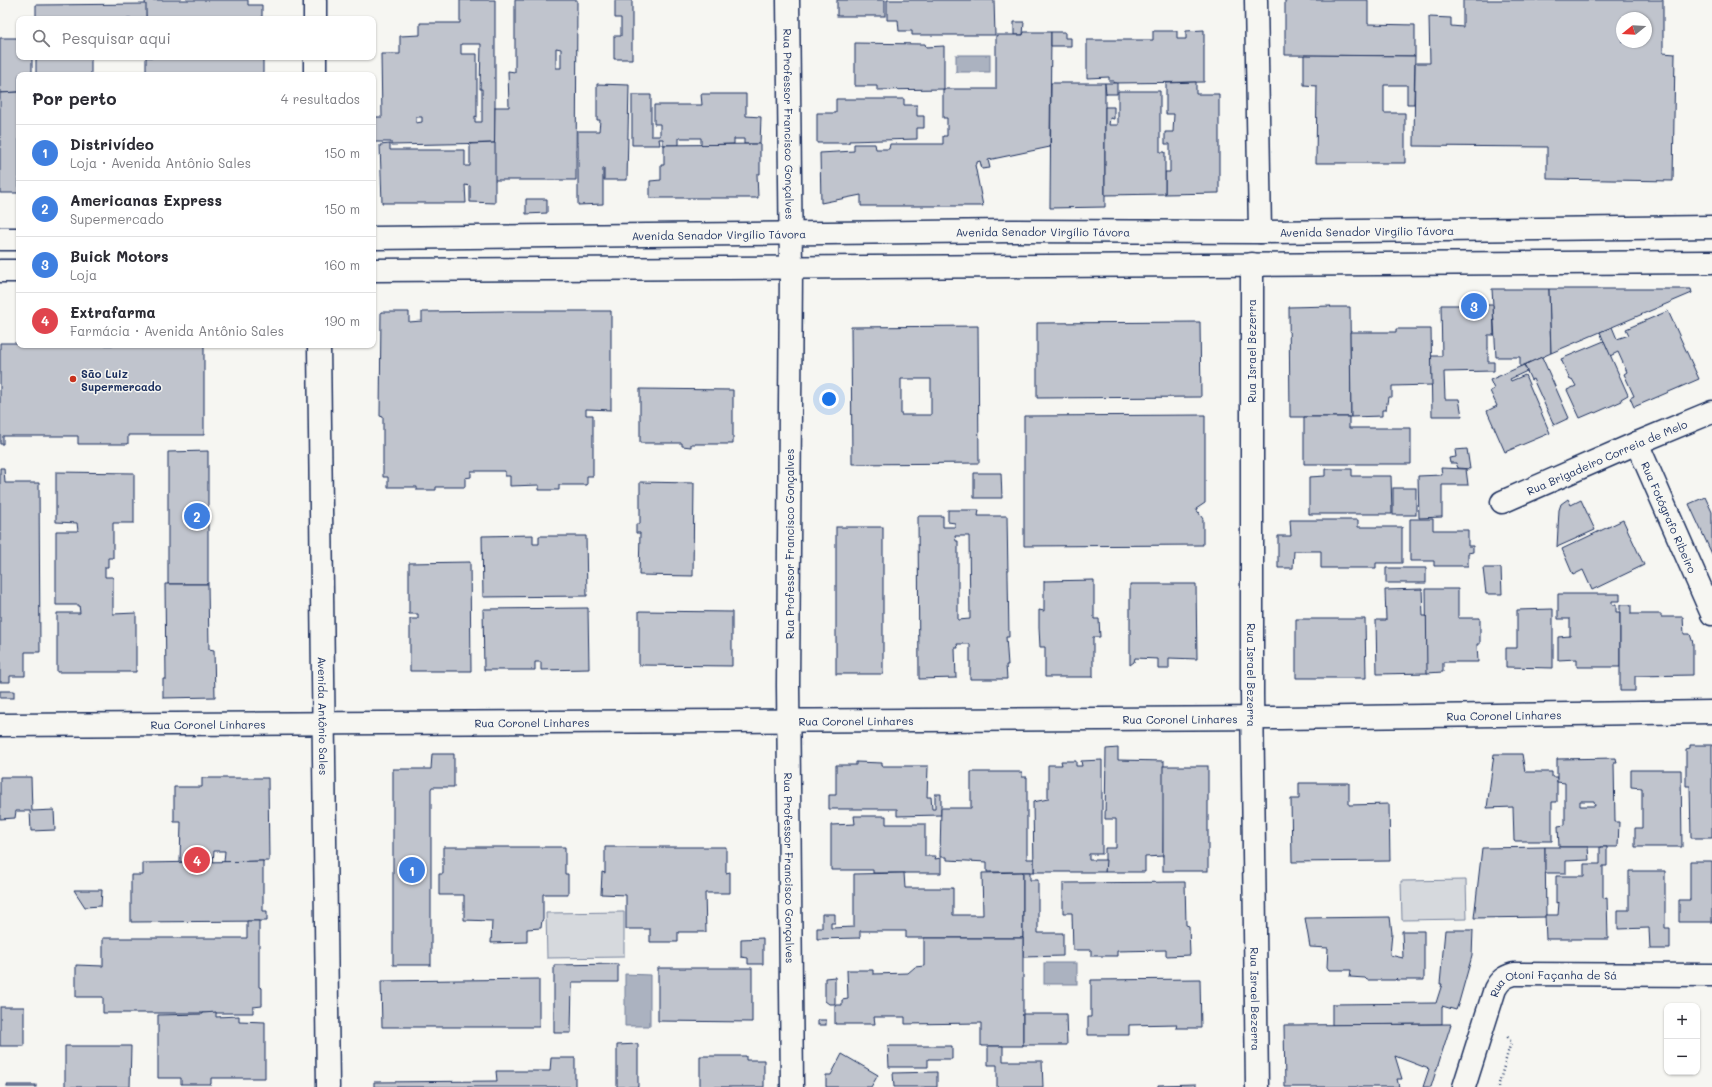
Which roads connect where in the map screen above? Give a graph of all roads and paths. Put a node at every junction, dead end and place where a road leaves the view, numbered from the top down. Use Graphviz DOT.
graph roads {
  1 [pos="315,0"];
  2 [pos="788,0"];
  3 [pos="1256,0"];
  4 [pos="315,16"];
  5 [pos="315,60"];
  6 [pos="315,72"];
  7 [pos="1712,227"];
  8 [pos="1260,232"];
  9 [pos="790,234"];
  10 [pos="376,238"];
  11 [pos="0,239"];
  12 [pos="16,239"];
  13 [pos="1712,262"];
  14 [pos="1252,264"];
  15 [pos="791,269"];
  16 [pos="376,270"];
  17 [pos="0,271"];
  18 [pos="16,271"];
  19 [pos="319,348"];
  20 [pos="1712,412"];
  21 [pos="1636,443"];
  22 [pos="1502,502"];
  23 [pos="1712,614"];
  24 [pos="1712,712"];
  25 [pos="1252,718"];
  26 [pos="788,720"];
  27 [pos="324,722"];
  28 [pos="0,725"];
  29 [pos="1712,975"];
  30 [pos="1504,1032"];
  31 [pos="328,1087"];
  32 [pos="792,1087"];
  33 [pos="1258,1087"];
  34 [pos="1464,1087"];
  35 [pos="1498,1087"];
  1 -- 4 [label="street"];
  2 -- 9 [label="street, Rua Professor Francisco Gonçalves"];
  3 -- 8 [label="street"];
  5 -- 6 [label="street"];
  7 -- 8 [label="street, Avenida Senador Virgílio Távora"];
  8 -- 9 [label="street, Avenida Senador Virgílio Távora"];
  9 -- 10 [label="street, Avenida Senador Virgílio Távora"];
  9 -- 15 [label="street, Rua Professor Francisco Gonçalves"];
  11 -- 12 [label="street"];
  13 -- 14 [label="street"];
  14 -- 15 [label="street"];
  14 -- 25 [label="street, Rua Israel Bezerra"];
  15 -- 16 [label="street"];
  15 -- 26 [label="street, Rua Professor Francisco Gonçalves"];
  17 -- 18 [label="street"];
  19 -- 27 [label="street, Avenida Antônio Sales"];
  20 -- 21 [label="street, Rua Brigadeiro Correia de Melo"];
  21 -- 22 [label="street, Rua Brigadeiro Correia de Melo"];
  21 -- 23 [label="street, Rua Fotógrafo Ribeiro"];
  24 -- 25 [label="street, Rua Coronel Linhares"];
  25 -- 26 [label="street, Rua Coronel Linhares"];
  25 -- 33 [label="street, Rua Israel Bezerra"];
  26 -- 27 [label="street, Rua Coronel Linhares"];
  26 -- 32 [label="street, Rua Professor Francisco Gonçalves"];
  27 -- 28 [label="street, Rua Coronel Linhares"];
  27 -- 31 [label="street, Avenida Antônio Sales"];
  29 -- 34 [label="street, Rua Otoni Façanha de Sá"];
  30 -- 35 [label="path"];
}
